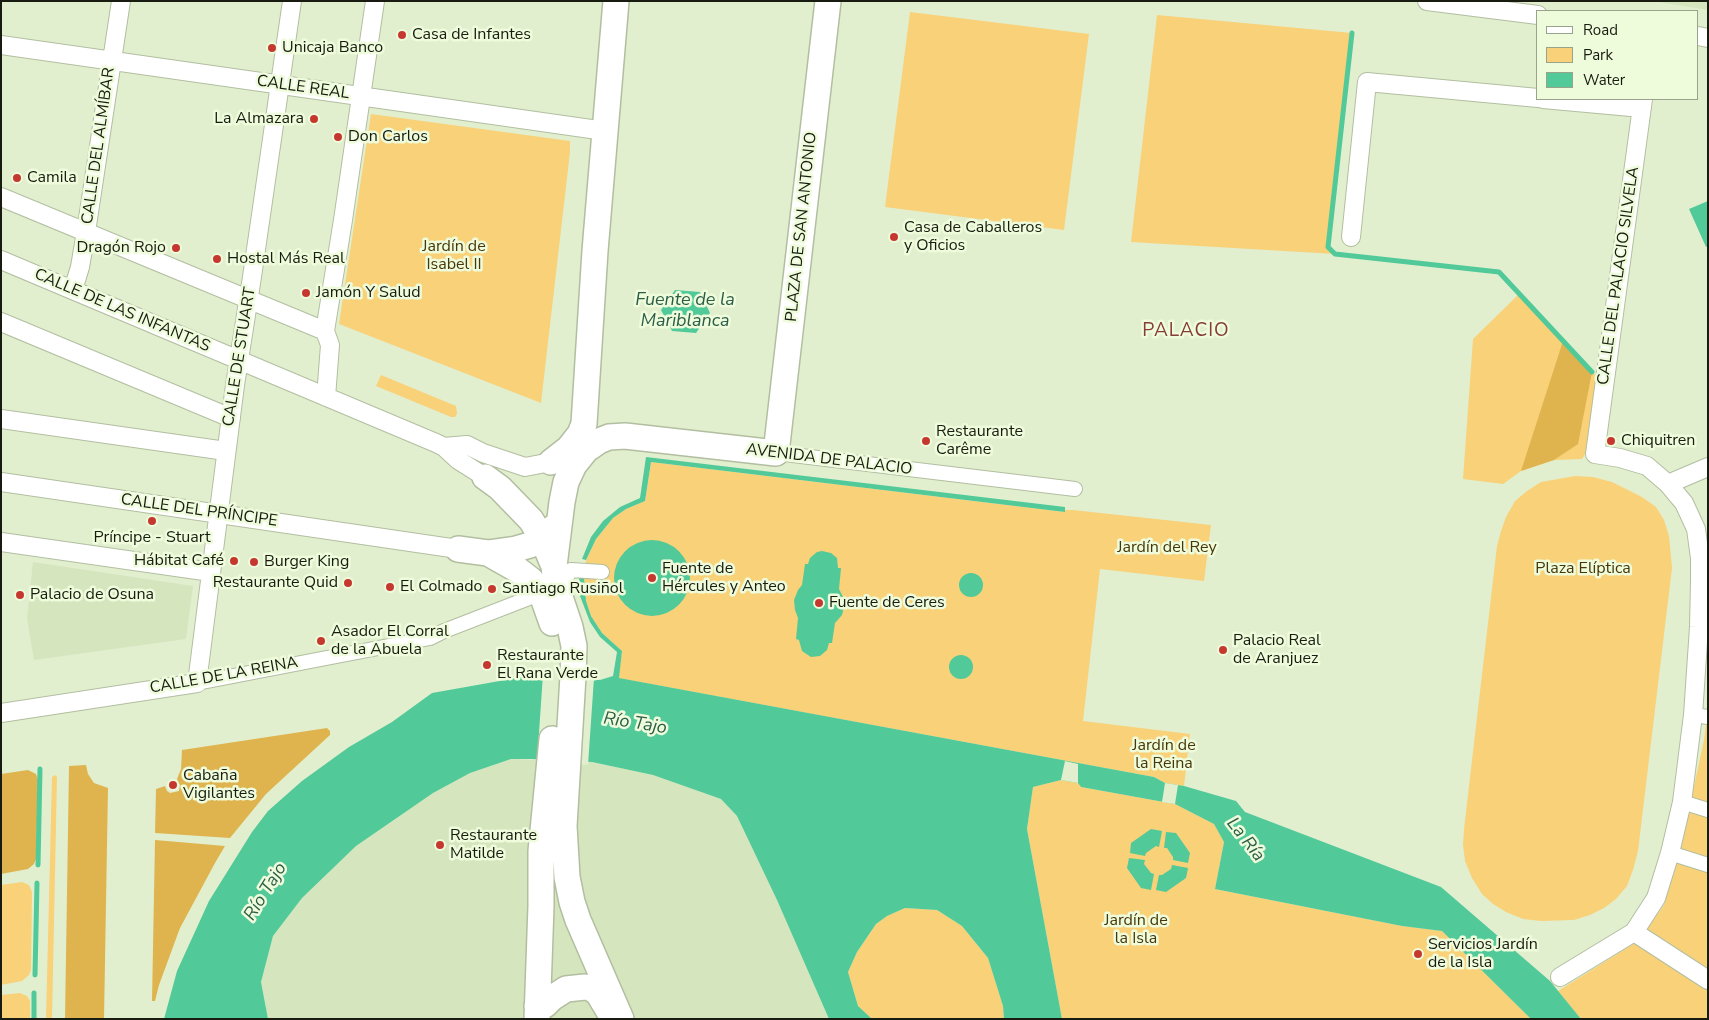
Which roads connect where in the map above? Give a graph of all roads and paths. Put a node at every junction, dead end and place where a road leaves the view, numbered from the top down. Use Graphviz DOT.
graph roads {
  1 [pos="121,1"];
  2 [pos="292,1"];
  3 [pos="375,1"];
  4 [pos="616,1"];
  5 [pos="828,1"];
  6 [pos="1427,1"];
  7 [pos="1536,15"];
  8 [pos="1,45"];
  9 [pos="112,61"];
  10 [pos="280,85"];
  11 [pos="362,96"];
  12 [pos="1536,98"];
  13 [pos="1563,100"];
  14 [pos="1643,104"];
  15 [pos="605,131"];
  16 [pos="1,197"];
  17 [pos="86,232"];
  18 [pos="1351,237"];
  19 [pos="1,260"];
  20 [pos="73,290"];
  21 [pos="248,299"];
  22 [pos="1,322"];
  23 [pos="325,332"];
  24 [pos="239,360"];
  25 [pos="326,397"];
  26 [pos="231,418"];
  27 [pos="1,419"];
  28 [pos="582,439"];
  29 [pos="440,445"];
  30 [pos="226,451"];
  31 [pos="776,453"];
  32 [pos="551,462"];
  33 [pos="1708,467"];
  34 [pos="485,477"];
  35 [pos="1,482"];
  36 [pos="1668,484"];
  37 [pos="1075,490"];
  38 [pos="218,513"];
  39 [pos="550,530"];
  40 [pos="1,542"];
  41 [pos="458,549"];
  42 [pos="488,553"];
  43 [pos="211,572"];
  44 [pos="602,572"];
  45 [pos="558,577"];
  46 [pos="529,598"];
  47 [pos="1703,627"];
  48 [pos="565,675"];
  49 [pos="197,683"];
  50 [pos="1,713"];
  51 [pos="1701,716"];
  52 [pos="1682,802"];
  53 [pos="1708,810"];
  54 [pos="554,825"];
  55 [pos="1670,853"];
  56 [pos="1708,865"];
  57 [pos="1634,932"];
  58 [pos="1560,977"];
  59 [pos="1708,980"];
  60 [pos="537,1012"];
  61 [pos="614,1019"];
  62 [pos="621,1019"];
  1 -- 9 [label="street, CALLE DEL ALMÍBAR"];
  2 -- 10 [label="street, CALLE DE STUART"];
  3 -- 11 [label="street"];
  4 -- 15 [label="main road"];
  5 -- 31 [label="main road, PLAZA DE SAN ANTONIO"];
  6 -- 7 [label="street"];
  8 -- 9 [label="street, CALLE REAL"];
  9 -- 10 [label="street, CALLE REAL"];
  9 -- 17 [label="street, CALLE DEL ALMÍBAR"];
  10 -- 11 [label="street, CALLE REAL"];
  10 -- 21 [label="street, CALLE DE STUART"];
  11 -- 15 [label="street, CALLE REAL"];
  11 -- 23 [label="street"];
  12 -- 18 [label="street"];
  13 -- 14 [label="street"];
  14 -- 36 [label="street, CALLE DEL PALACIO SILVELA"];
  15 -- 28 [label="main road"];
  16 -- 17 [label="street"];
  17 -- 20 [label="street, CALLE DEL ALMÍBAR"];
  17 -- 21 [label="street"];
  19 -- 20 [label="street, CALLE DE LAS INFANTAS"];
  20 -- 24 [label="street, CALLE DE LAS INFANTAS"];
  21 -- 23 [label="street"];
  21 -- 24 [label="street, CALLE DE STUART"];
  22 -- 26 [label="street"];
  23 -- 25 [label="street"];
  24 -- 25 [label="street, CALLE DE LAS INFANTAS"];
  24 -- 26 [label="street, CALLE DE STUART"];
  25 -- 29 [label="street, CALLE DE LAS INFANTAS"];
  26 -- 30 [label="street, CALLE DE STUART"];
  27 -- 30 [label="street"];
  28 -- 31 [label="main road, AVENIDA DE PALACIO"];
  28 -- 32 [label="main road"];
  28 -- 39 [label="main road"];
  29 -- 32 [label="street"];
  29 -- 34 [label="street"];
  30 -- 38 [label="street, CALLE DE STUART"];
  31 -- 37 [label="street, AVENIDA DE PALACIO"];
  33 -- 36 [label="street"];
  34 -- 39 [label="main road"];
  35 -- 38 [label="street, CALLE DEL PRÍNCIPE"];
  36 -- 47 [label="street"];
  38 -- 41 [label="street, CALLE DEL PRÍNCIPE"];
  38 -- 43 [label="street, CALLE DE STUART"];
  39 -- 42 [label="main road"];
  39 -- 45 [label="main road"];
  40 -- 43 [label="street"];
  41 -- 42 [label="main road"];
  42 -- 48 [label="main road"];
  43 -- 49 [label="street, CALLE DE STUART"];
  44 -- 45 [label="street"];
  45 -- 48 [label="main road"];
  46 -- 49 [label="street, CALLE DE LA REINA"];
  47 -- 51 [label="street"];
  48 -- 54 [label="main road"];
  49 -- 50 [label="street, CALLE DE LA REINA"];
  51 -- 52 [label="street"];
  52 -- 53 [label="street"];
  52 -- 55 [label="street"];
  54 -- 60 [label="main road"];
  54 -- 62 [label="main road"];
  55 -- 56 [label="street"];
  55 -- 57 [label="street"];
  57 -- 58 [label="street"];
  57 -- 59 [label="street"];
  60 -- 61 [label="main road"];
}
